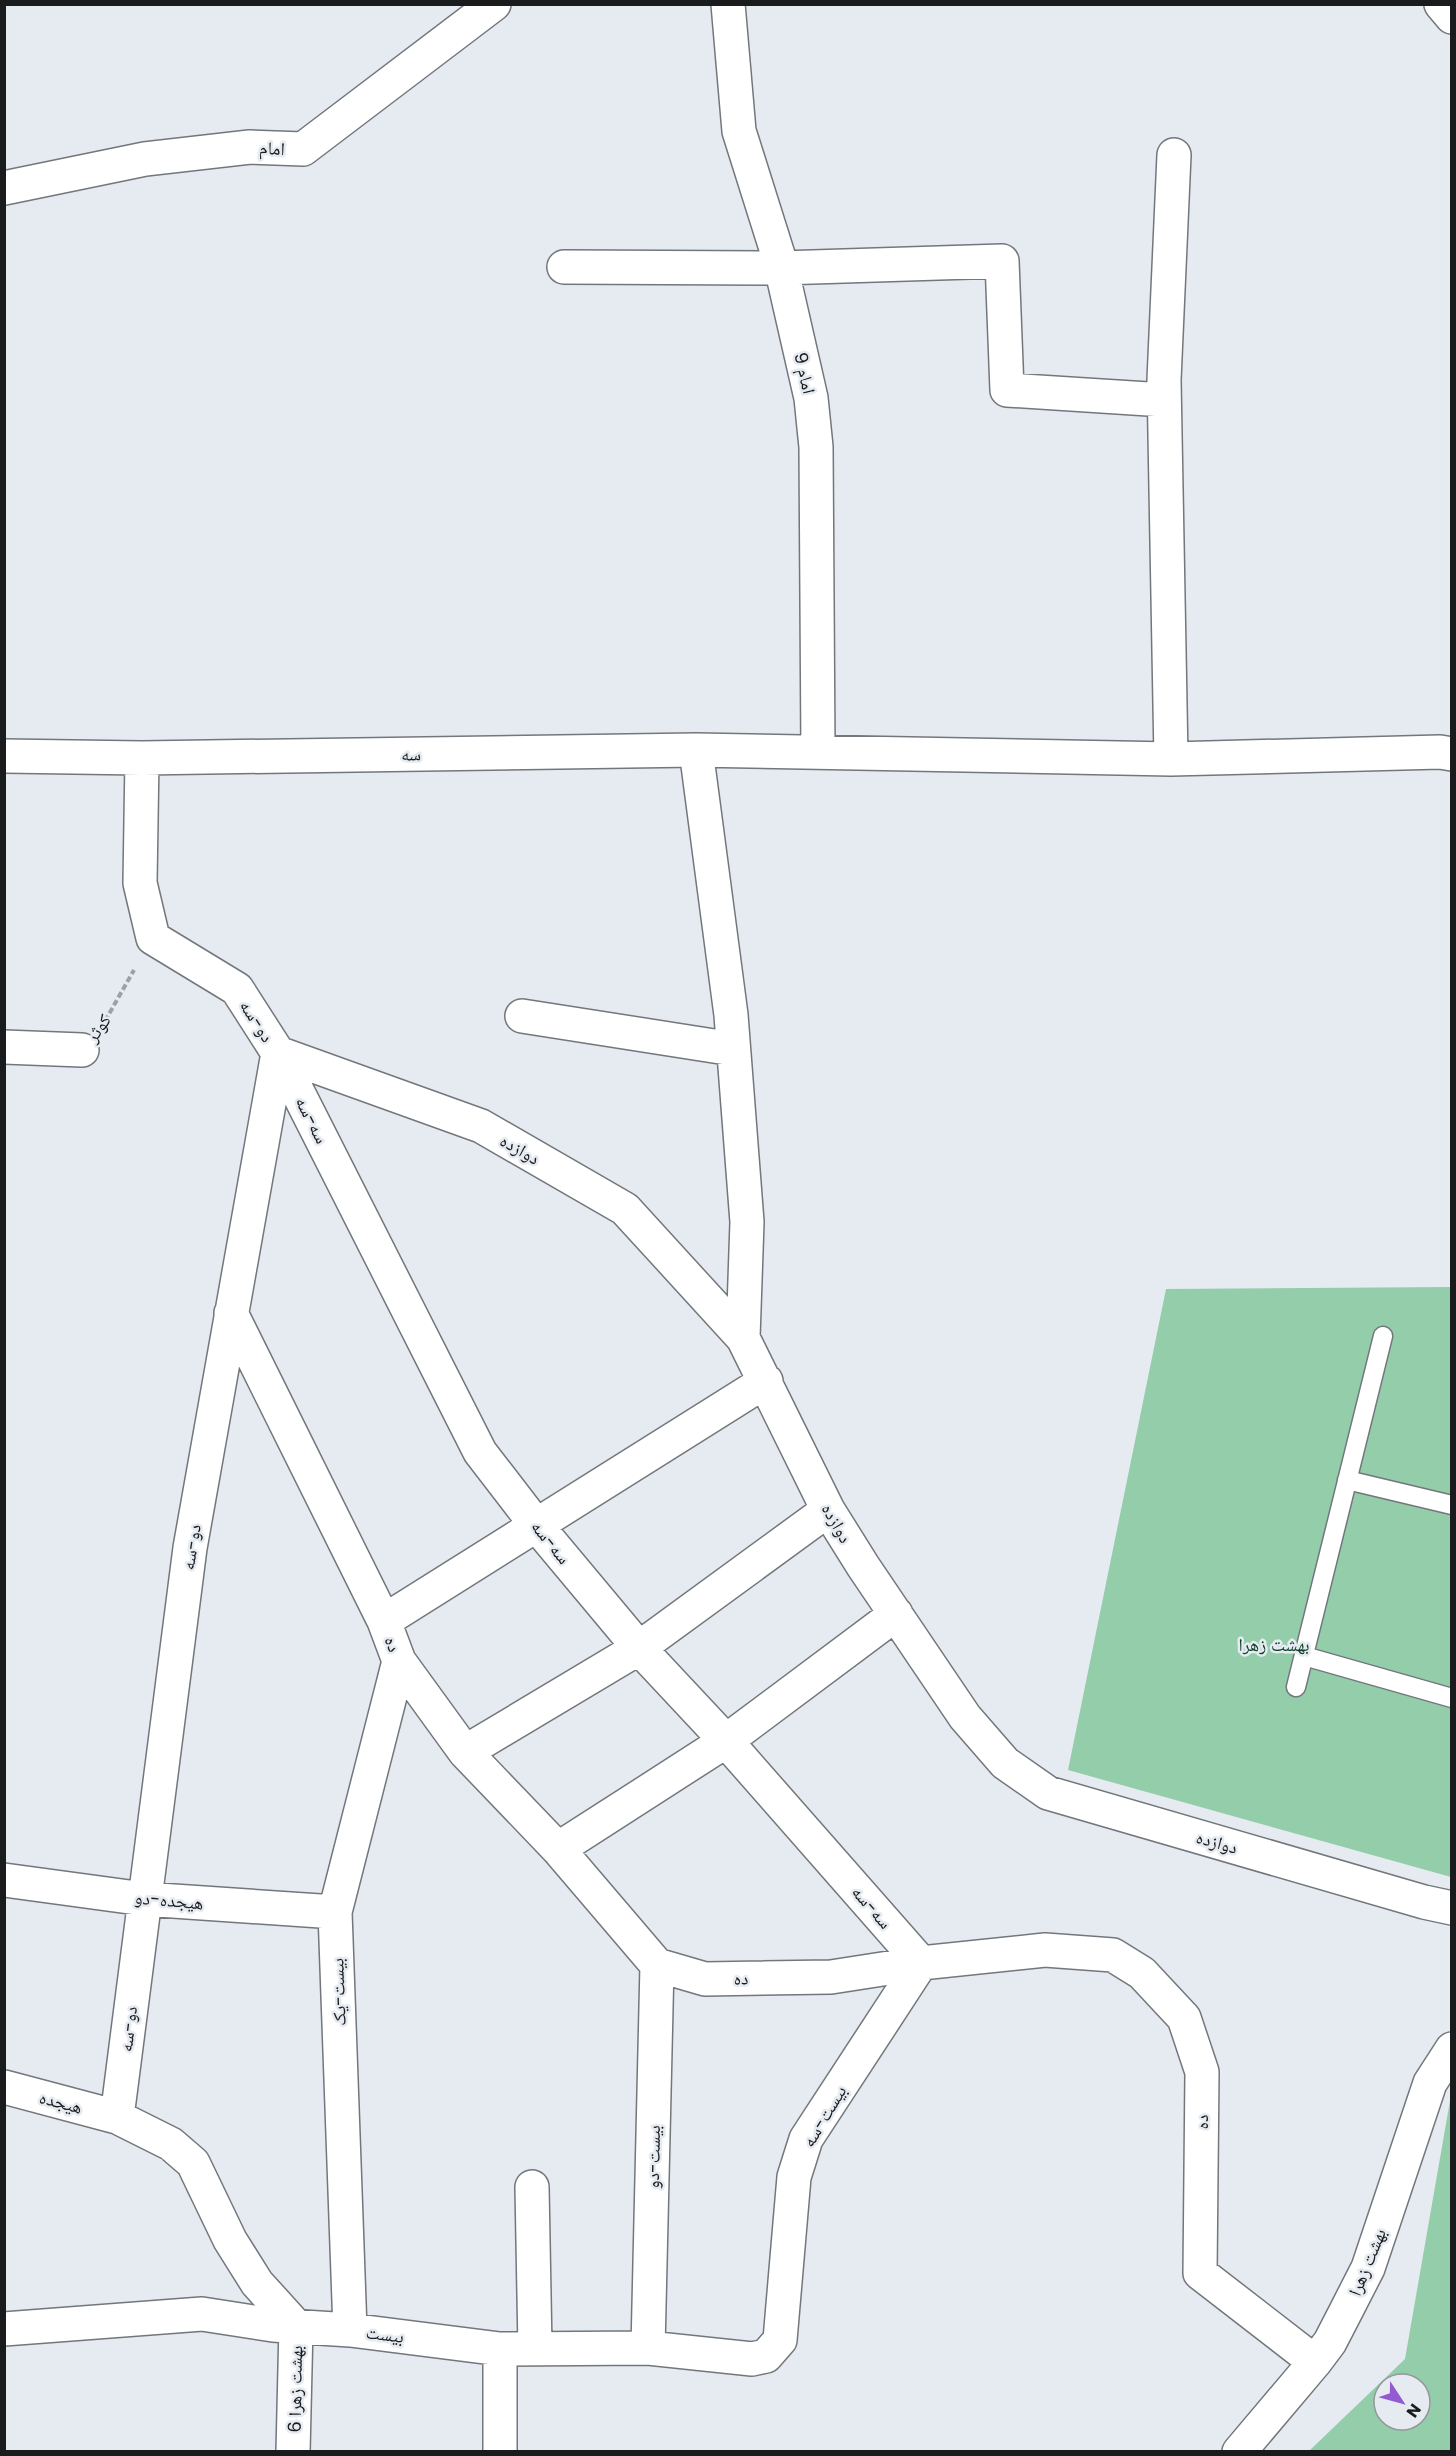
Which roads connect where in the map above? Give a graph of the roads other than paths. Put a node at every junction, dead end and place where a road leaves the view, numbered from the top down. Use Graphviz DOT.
graph roads {
  1 [pos="494,4"];
  2 [pos="728,4"];
  3 [pos="1440,4"];
  4 [pos="1452,17"];
  5 [pos="1174,155"];
  6 [pos="4,188"];
  7 [pos="564,267"];
  8 [pos="781,268"];
  9 [pos="1164,400"];
  10 [pos="696,750"];
  11 [pos="818,750"];
  12 [pos="1452,754"];
  13 [pos="4,756"];
  14 [pos="142,758"];
  15 [pos="1171,759"];
  16 [pos="522,1016"];
  17 [pos="4,1047"];
  18 [pos="733,1049"];
  19 [pos="82,1050"];
  20 [pos="278,1053"];
  21 [pos="231,1313"];
  22 [pos="1383,1336"];
  23 [pos="743,1338"];
  24 [pos="766,1381"];
  25 [pos="1347,1479"];
  26 [pos="1452,1505"];
  27 [pos="828,1510"];
  28 [pos="537,1526"];
  29 [pos="896,1614"];
  30 [pos="384,1621"];
  31 [pos="639,1648"];
  32 [pos="1304,1656"];
  33 [pos="399,1661"];
  34 [pos="1296,1687"];
  35 [pos="1452,1698"];
  36 [pos="726,1741"];
  37 [pos="465,1752"];
  38 [pos="558,1849"];
  39 [pos="4,1880"];
  40 [pos="144,1899"];
  41 [pos="1452,1908"];
  42 [pos="335,1912"];
  43 [pos="921,1964"];
  44 [pos="657,1965"];
  45 [pos="1452,2049"];
  46 [pos="4,2087"];
  47 [pos="117,2117"];
  48 [pos="532,2187"];
  49 [pos="296,2326"];
  50 [pos="4,2329"];
  51 [pos="350,2330"];
  52 [pos="648,2348"];
  53 [pos="500,2349"];
  54 [pos="536,2349"];
  55 [pos="766,2356"];
  56 [pos="1315,2362"];
  57 [pos="293,2451"];
  58 [pos="500,2451"];
  59 [pos="1239,2451"];
  1 -- 6 [label="street, امام"];
  2 -- 8 [label="street, امام 9"];
  3 -- 4 [label="street"];
  5 -- 9 [label="street"];
  7 -- 8 [label="street"];
  8 -- 9 [label="street"];
  8 -- 11 [label="street, امام 9"];
  9 -- 15 [label="street"];
  10 -- 11 [label="street, سه"];
  10 -- 14 [label="street, سه"];
  10 -- 18 [label="street"];
  11 -- 15 [label="street, سه"];
  12 -- 15 [label="street, سه"];
  13 -- 14 [label="street, سه"];
  14 -- 20 [label="street, دو-سه"];
  16 -- 18 [label="street"];
  17 -- 19 [label="street, کوثر"];
  18 -- 23 [label="street"];
  20 -- 21 [label="street, دو-سه"];
  20 -- 23 [label="street, دوازده"];
  20 -- 28 [label="street, سه-سه"];
  21 -- 30 [label="street, ده"];
  21 -- 40 [label="street, دو-سه"];
  22 -- 25 [label="lane"];
  23 -- 24 [label="street, دوازده"];
  24 -- 27 [label="street, دوازده"];
  24 -- 28 [label="street"];
  25 -- 26 [label="lane"];
  25 -- 32 [label="lane"];
  27 -- 29 [label="street, دوازده"];
  27 -- 31 [label="street"];
  28 -- 30 [label="street"];
  28 -- 31 [label="street, سه-سه"];
  29 -- 36 [label="street"];
  29 -- 41 [label="street, دوازده"];
  30 -- 33 [label="street, ده"];
  31 -- 36 [label="street, سه-سه"];
  31 -- 37 [label="street"];
  32 -- 34 [label="lane"];
  32 -- 35 [label="lane"];
  33 -- 37 [label="street, ده"];
  33 -- 42 [label="street, بیست-یک"];
  36 -- 38 [label="street"];
  36 -- 43 [label="street, سه-سه"];
  37 -- 38 [label="street, ده"];
  38 -- 44 [label="street, ده"];
  39 -- 40 [label="street, هیجده-دو"];
  40 -- 42 [label="street, هیجده-دو"];
  40 -- 47 [label="street, دو-سه"];
  42 -- 51 [label="street, بیست-یک"];
  43 -- 44 [label="street, ده"];
  43 -- 55 [label="street, بیست-سه"];
  43 -- 56 [label="street, ده"];
  44 -- 52 [label="street, بیست-دو"];
  45 -- 56 [label="street, بهشت زهرا"];
  46 -- 47 [label="street, هیجده"];
  47 -- 49 [label="street"];
  48 -- 54 [label="street"];
  49 -- 50 [label="street, بیست"];
  49 -- 51 [label="street, بیست"];
  49 -- 57 [label="street, بهشت زهرا 6"];
  51 -- 53 [label="street, بیست"];
  52 -- 54 [label="street, بیست"];
  52 -- 55 [label="street, بیست"];
  53 -- 54 [label="street, بیست"];
  53 -- 58 [label="street"];
  56 -- 59 [label="street, بهشت زهرا"];
}
